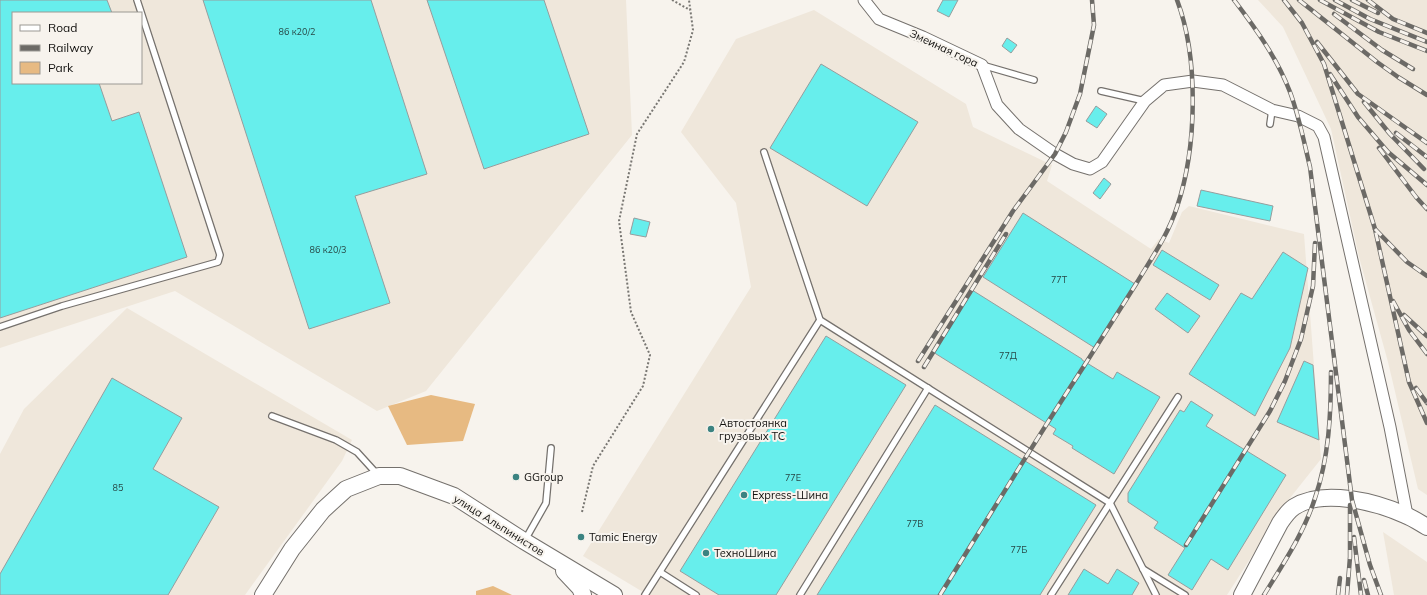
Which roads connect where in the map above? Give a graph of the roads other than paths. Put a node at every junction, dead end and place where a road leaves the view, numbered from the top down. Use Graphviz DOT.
graph roads {
  1 [pos="137,0"];
  2 [pos="864,0"];
  3 [pos="141,12"];
  4 [pos="142,15"];
  5 [pos="982,65"];
  6 [pos="1034,80"];
  7 [pos="1101,91"];
  8 [pos="1144,101"];
  9 [pos="1272,110"];
  10 [pos="1270,124"];
  11 [pos="764,152"];
  12 [pos="820,320"];
  13 [pos="0,327"];
  14 [pos="928,388"];
  15 [pos="1178,397"];
  16 [pos="272,416"];
  17 [pos="551,448"];
  18 [pos="379,476"];
  19 [pos="1110,503"];
  20 [pos="1407,515"];
  21 [pos="1427,527"];
  22 [pos="527,542"];
  23 [pos="1142,568"];
  24 [pos="660,572"];
  25 [pos="610,594"];
  26 [pos="263,595"];
  27 [pos="583,595"];
  28 [pos="645,595"];
  29 [pos="696,595"];
  30 [pos="800,595"];
  31 [pos="1051,595"];
  32 [pos="1156,595"];
  33 [pos="1186,595"];
  34 [pos="1242,595"];
  1 -- 3 [label="lane"];
  2 -- 5 [label="street, Змеиная гора"];
  4 -- 13 [label="lane"];
  5 -- 6 [label="lane"];
  5 -- 8 [label="street, Змеиная гора"];
  7 -- 8 [label="lane"];
  8 -- 9 [label="street"];
  9 -- 10 [label="lane"];
  9 -- 20 [label="street"];
  11 -- 12 [label="lane"];
  12 -- 14 [label="lane"];
  12 -- 24 [label="lane"];
  14 -- 19 [label="lane"];
  14 -- 30 [label="lane"];
  15 -- 19 [label="lane"];
  16 -- 18 [label="lane"];
  17 -- 22 [label="lane"];
  18 -- 22 [label="main road, улица Альпинистов"];
  18 -- 26 [label="main road, улица Альпинистов"];
  19 -- 23 [label="lane"];
  19 -- 31 [label="lane"];
  20 -- 21 [label="main road"];
  20 -- 34 [label="main road"];
  22 -- 25 [label="main road, улица Альпинистов"];
  22 -- 27 [label="main road"];
  23 -- 32 [label="lane"];
  23 -- 33 [label="lane"];
  24 -- 28 [label="lane"];
  24 -- 29 [label="lane"];
}
